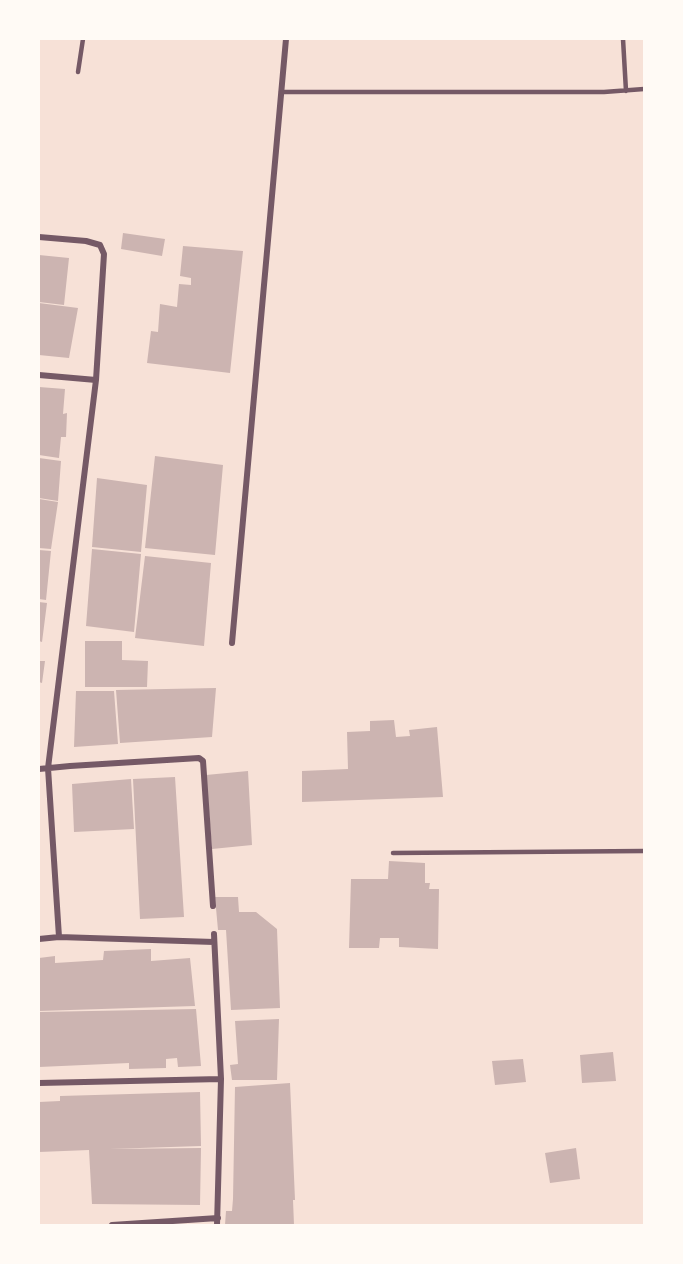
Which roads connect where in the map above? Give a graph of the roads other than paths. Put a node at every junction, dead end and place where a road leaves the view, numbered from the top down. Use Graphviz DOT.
graph roads {
  1 [pos="83,39"];
  2 [pos="286,39"];
  3 [pos="623,39"];
  4 [pos="78,72"];
  5 [pos="644,89"];
  6 [pos="626,90"];
  7 [pos="281,92"];
  8 [pos="39,237"];
  9 [pos="39,375"];
  10 [pos="96,380"];
  11 [pos="232,643"];
  12 [pos="48,768"];
  13 [pos="39,769"];
  14 [pos="644,851"];
  15 [pos="393,853"];
  16 [pos="213,906"];
  17 [pos="213,934"];
  18 [pos="59,937"];
  19 [pos="39,939"];
  20 [pos="214,942"];
  21 [pos="221,1079"];
  22 [pos="39,1083"];
  23 [pos="218,1222"];
  24 [pos="112,1225"];
  1 -- 4 [label="lane"];
  2 -- 7 [label="street"];
  3 -- 6 [label="lane"];
  5 -- 6 [label="lane"];
  6 -- 7 [label="lane"];
  7 -- 11 [label="street"];
  8 -- 10 [label="street"];
  9 -- 10 [label="street"];
  10 -- 12 [label="street"];
  12 -- 13 [label="street"];
  12 -- 16 [label="street"];
  12 -- 18 [label="street"];
  14 -- 15 [label="lane"];
  17 -- 20 [label="street"];
  18 -- 19 [label="street"];
  18 -- 20 [label="street"];
  20 -- 21 [label="street"];
  21 -- 22 [label="street"];
  21 -- 23 [label="street"];
  23 -- 24 [label="street"];
}
